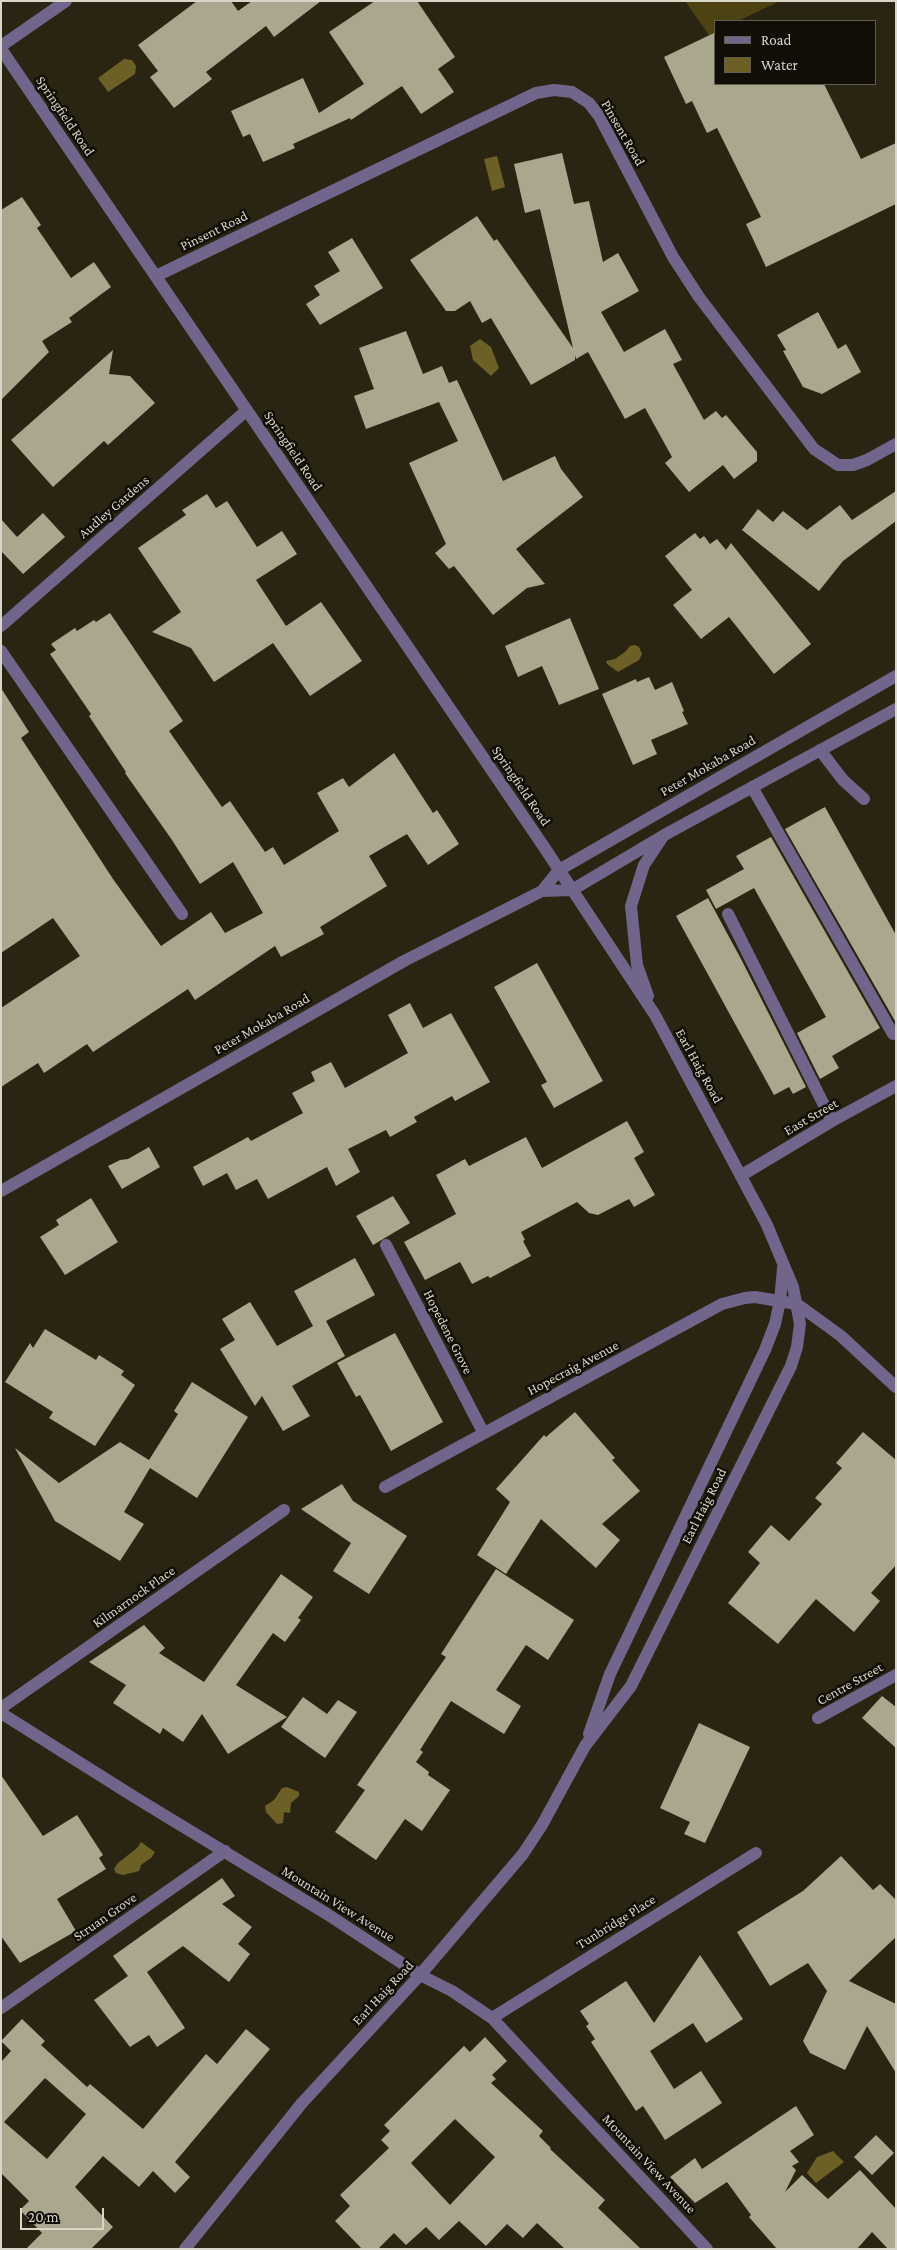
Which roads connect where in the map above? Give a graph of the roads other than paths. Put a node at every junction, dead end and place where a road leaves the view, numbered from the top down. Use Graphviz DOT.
graph roads {
  1 [pos="66,1"];
  2 [pos="1,48"];
  3 [pos="156,276"];
  4 [pos="247,410"];
  5 [pos="896,444"];
  6 [pos="1,626"];
  7 [pos="1,651"];
  8 [pos="896,676"];
  9 [pos="896,708"];
  10 [pos="820,750"];
  11 [pos="752,787"];
  12 [pos="864,799"];
  13 [pos="668,833"];
  14 [pos="559,870"];
  15 [pos="572,890"];
  16 [pos="542,891"];
  17 [pos="182,914"];
  18 [pos="728,914"];
  19 [pos="655,1015"];
  20 [pos="893,1034"];
  21 [pos="896,1086"];
  22 [pos="832,1121"];
  23 [pos="742,1175"];
  24 [pos="1,1191"];
  25 [pos="386,1245"];
  26 [pos="783,1266"];
  27 [pos="780,1301"];
  28 [pos="797,1304"];
  29 [pos="896,1387"];
  30 [pos="483,1432"];
  31 [pos="385,1487"];
  32 [pos="284,1510"];
  33 [pos="896,1675"];
  34 [pos="1,1708"];
  35 [pos="1,1713"];
  36 [pos="818,1718"];
  37 [pos="585,1746"];
  38 [pos="225,1851"];
  39 [pos="756,1852"];
  40 [pos="420,1974"];
  41 [pos="1,2008"];
  42 [pos="492,2018"];
  43 [pos="185,2249"];
  44 [pos="707,2249"];
  1 -- 2 [label="street"];
  2 -- 3 [label="street, Springfield Road"];
  3 -- 4 [label="street, Springfield Road"];
  3 -- 5 [label="street, Pinsent Road"];
  4 -- 6 [label="street, Audley Gardens"];
  4 -- 14 [label="street, Springfield Road"];
  7 -- 17 [label="street"];
  8 -- 14 [label="street, Peter Mokaba Road"];
  9 -- 10 [label="street, Peter Mokaba Road"];
  10 -- 11 [label="street, Peter Mokaba Road"];
  10 -- 12 [label="street"];
  11 -- 13 [label="street, Peter Mokaba Road"];
  11 -- 20 [label="street"];
  13 -- 15 [label="street, Peter Mokaba Road"];
  13 -- 19 [label="street"];
  14 -- 15 [label="street, Springfield Road"];
  14 -- 16 [label="street, Peter Mokaba Road"];
  15 -- 16 [label="street, Peter Mokaba Road"];
  15 -- 19 [label="street, Earl Haig Road"];
  16 -- 24 [label="street, Peter Mokaba Road"];
  18 -- 22 [label="street"];
  19 -- 23 [label="street, Earl Haig Road"];
  21 -- 22 [label="street, East Street"];
  22 -- 23 [label="street, East Street"];
  23 -- 26 [label="street, Earl Haig Road"];
  25 -- 30 [label="street, Hopedene Grove"];
  26 -- 27 [label="street, Earl Haig Road"];
  26 -- 28 [label="street, Earl Haig Road"];
  27 -- 28 [label="street, Hopecraig Avenue"];
  27 -- 30 [label="street, Hopecraig Avenue"];
  27 -- 37 [label="street, Earl Haig Road"];
  28 -- 29 [label="street"];
  28 -- 37 [label="street, Earl Haig Road"];
  30 -- 31 [label="street, Hopecraig Avenue"];
  32 -- 34 [label="street, Kilmarnock Place"];
  33 -- 36 [label="street, Centre Street"];
  35 -- 38 [label="street, Mountain View Avenue"];
  37 -- 40 [label="street, Earl Haig Road"];
  38 -- 40 [label="street, Mountain View Avenue"];
  38 -- 41 [label="street, Struan Grove"];
  39 -- 42 [label="street, Tunbridge Place"];
  40 -- 42 [label="street, Mountain View Avenue"];
  40 -- 43 [label="street, Earl Haig Road"];
  42 -- 44 [label="street, Mountain View Avenue"];
}
